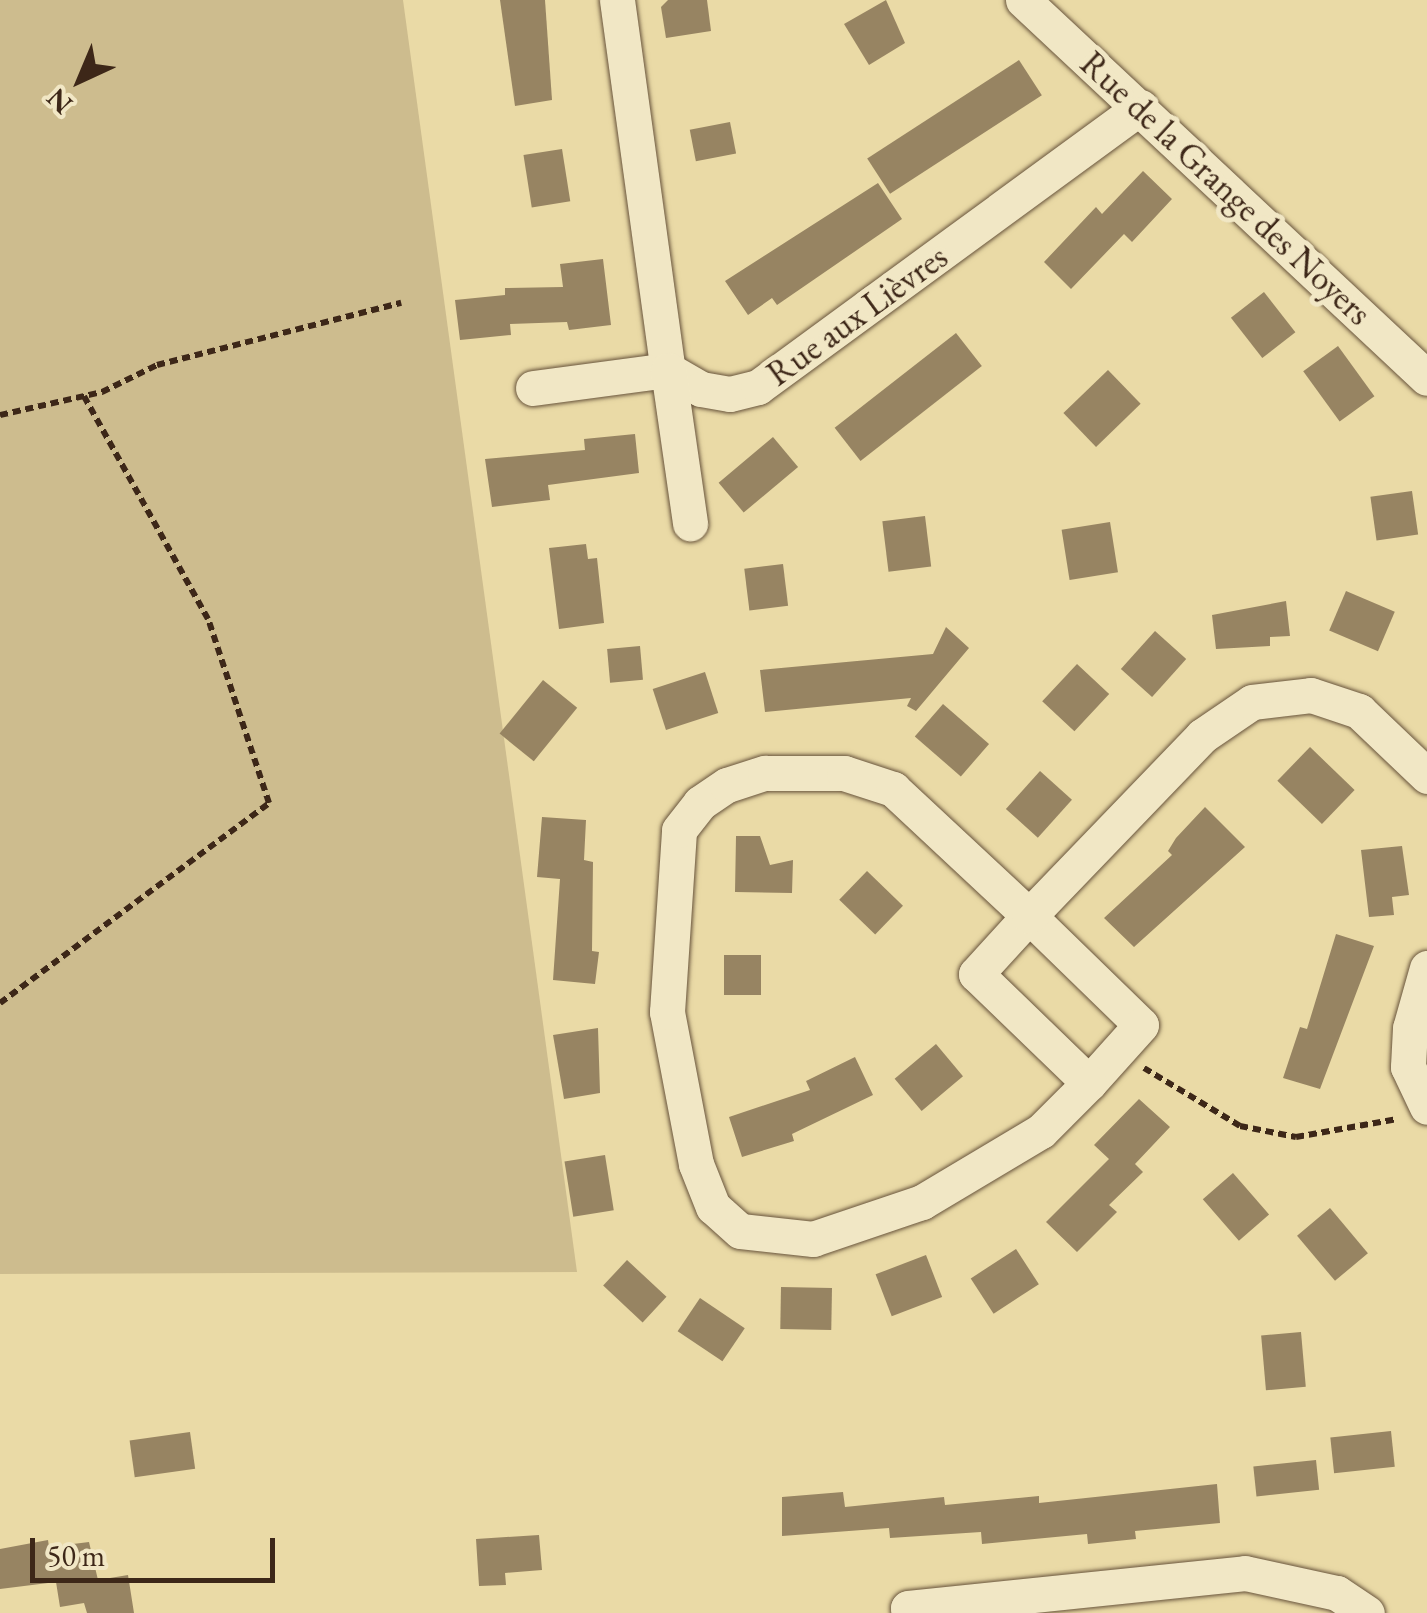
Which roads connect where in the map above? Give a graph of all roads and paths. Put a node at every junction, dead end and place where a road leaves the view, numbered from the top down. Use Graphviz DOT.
graph roads {
  1 [pos="617,0"];
  2 [pos="1023,0"];
  3 [pos="1141,107"];
  4 [pos="400,303"];
  5 [pos="668,370"];
  6 [pos="1427,378"];
  7 [pos="533,388"];
  8 [pos="84,396"];
  9 [pos="0,415"];
  10 [pos="690,523"];
  11 [pos="1427,776"];
  12 [pos="1030,916"];
  13 [pos="1427,968"];
  14 [pos="0,1002"];
  15 [pos="1120,1048"];
  16 [pos="1089,1083"];
  17 [pos="1420,1111"];
  18 [pos="909,1613"];
  19 [pos="1367,1613"];
  1 -- 5 [label="street"];
  2 -- 3 [label="street, Rue de la Grange des Noyers"];
  3 -- 5 [label="street, Rue aux Lièvres"];
  3 -- 6 [label="street, Rue de la Grange des Noyers"];
  4 -- 8 [label="path"];
  5 -- 7 [label="street"];
  5 -- 10 [label="street"];
  8 -- 9 [label="path"];
  8 -- 14 [label="path"];
  11 -- 12 [label="street"];
  12 -- 15 [label="street"];
  12 -- 16 [label="street"];
  12 -- 16 [label="street"];
  13 -- 17 [label="street"];
  15 -- 16 [label="street"];
  15 -- 17 [label="path"];
  18 -- 19 [label="street"];
}
